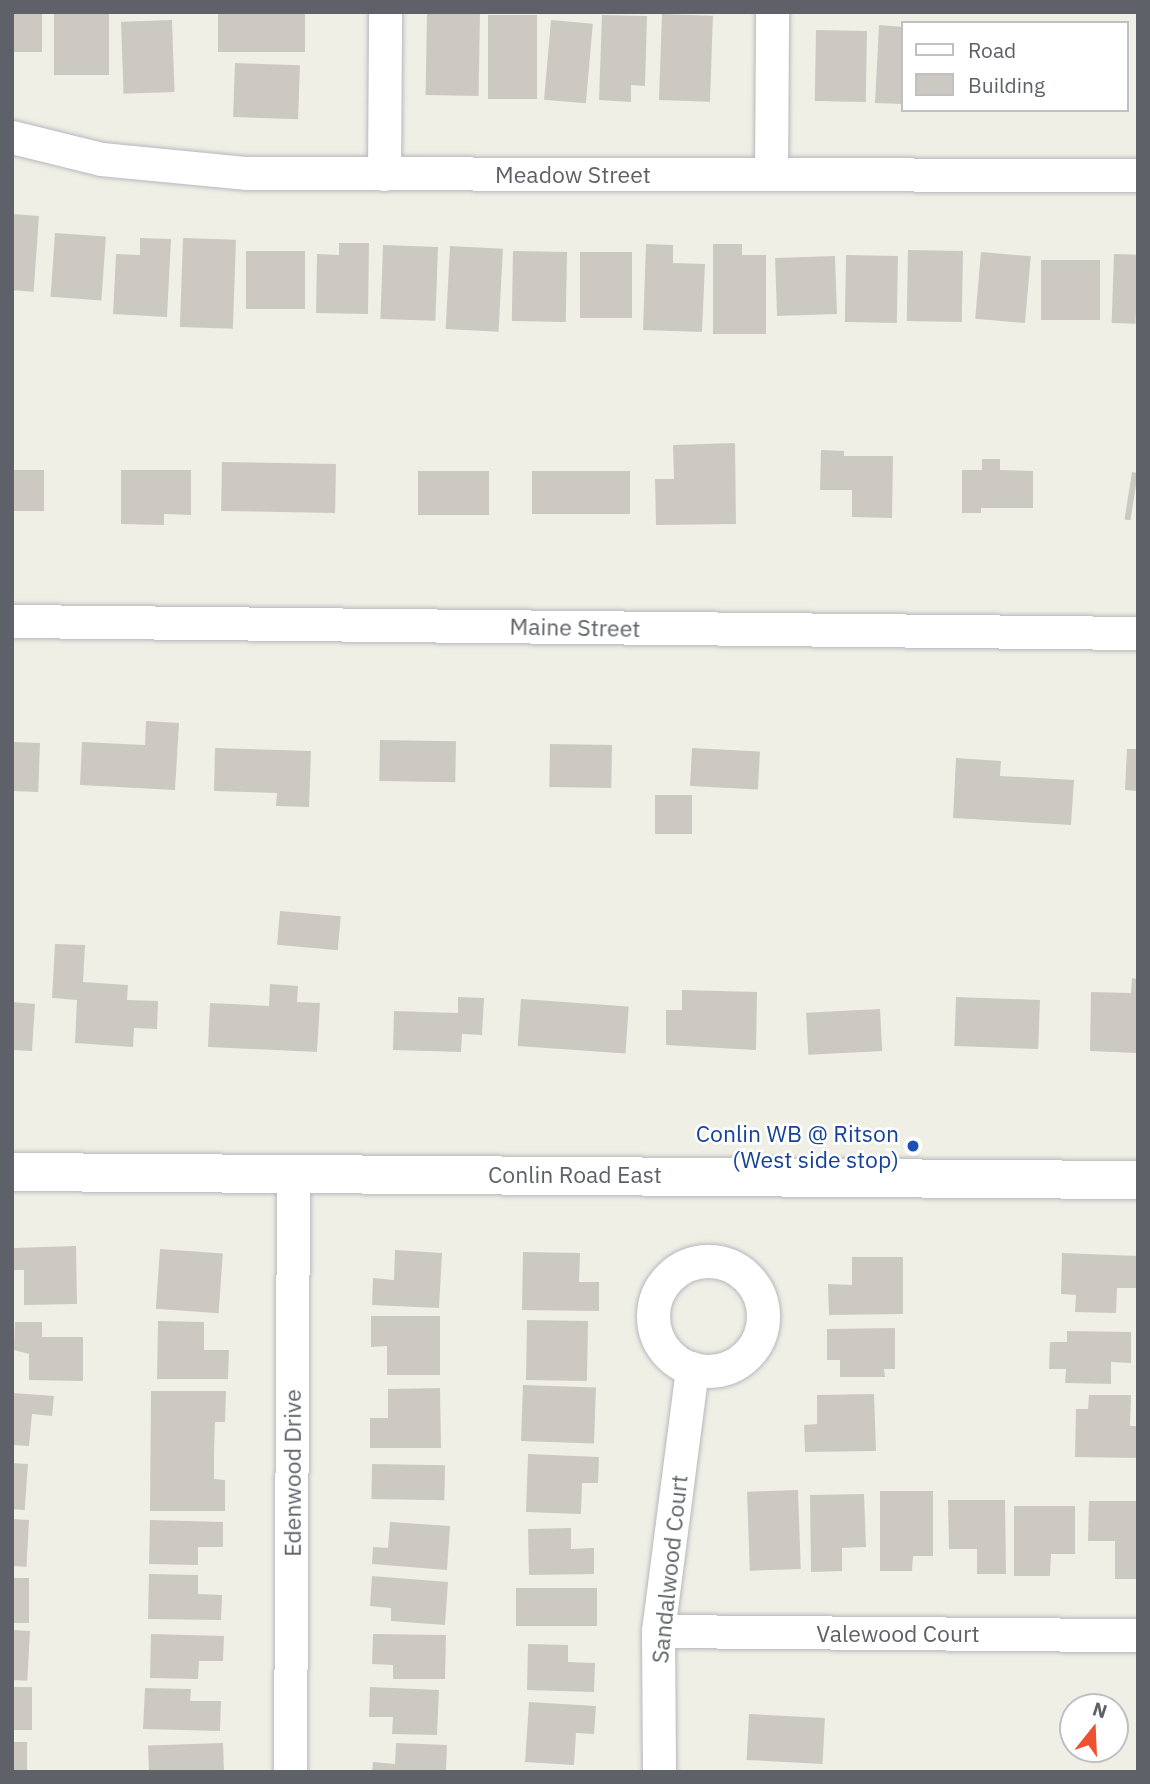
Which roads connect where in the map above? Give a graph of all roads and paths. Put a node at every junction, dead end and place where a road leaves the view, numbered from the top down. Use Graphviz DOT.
graph roads {
  1 [pos="385,12"];
  2 [pos="772,12"];
  3 [pos="12,136"];
  4 [pos="384,174"];
  5 [pos="771,174"];
  6 [pos="1138,175"];
  7 [pos="12,621"];
  8 [pos="1138,633"];
  9 [pos="12,1172"];
  10 [pos="293,1174"];
  11 [pos="1138,1180"];
  12 [pos="692,1368"];
  13 [pos="658,1631"];
  14 [pos="1138,1635"];
  15 [pos="290,1772"];
  16 [pos="659,1772"];
  1 -- 4 [label="street"];
  2 -- 5 [label="street"];
  3 -- 4 [label="street, Meadow Street"];
  4 -- 5 [label="street, Meadow Street"];
  5 -- 6 [label="street, Meadow Street"];
  7 -- 8 [label="street, Maine Street"];
  9 -- 10 [label="street, Conlin Road East"];
  10 -- 11 [label="street, Conlin Road East"];
  10 -- 15 [label="street, Edenwood Drive"];
  12 -- 13 [label="street, Sandalwood Court"];
  13 -- 14 [label="street, Valewood Court"];
  13 -- 16 [label="street, Sandalwood Court"];
}
